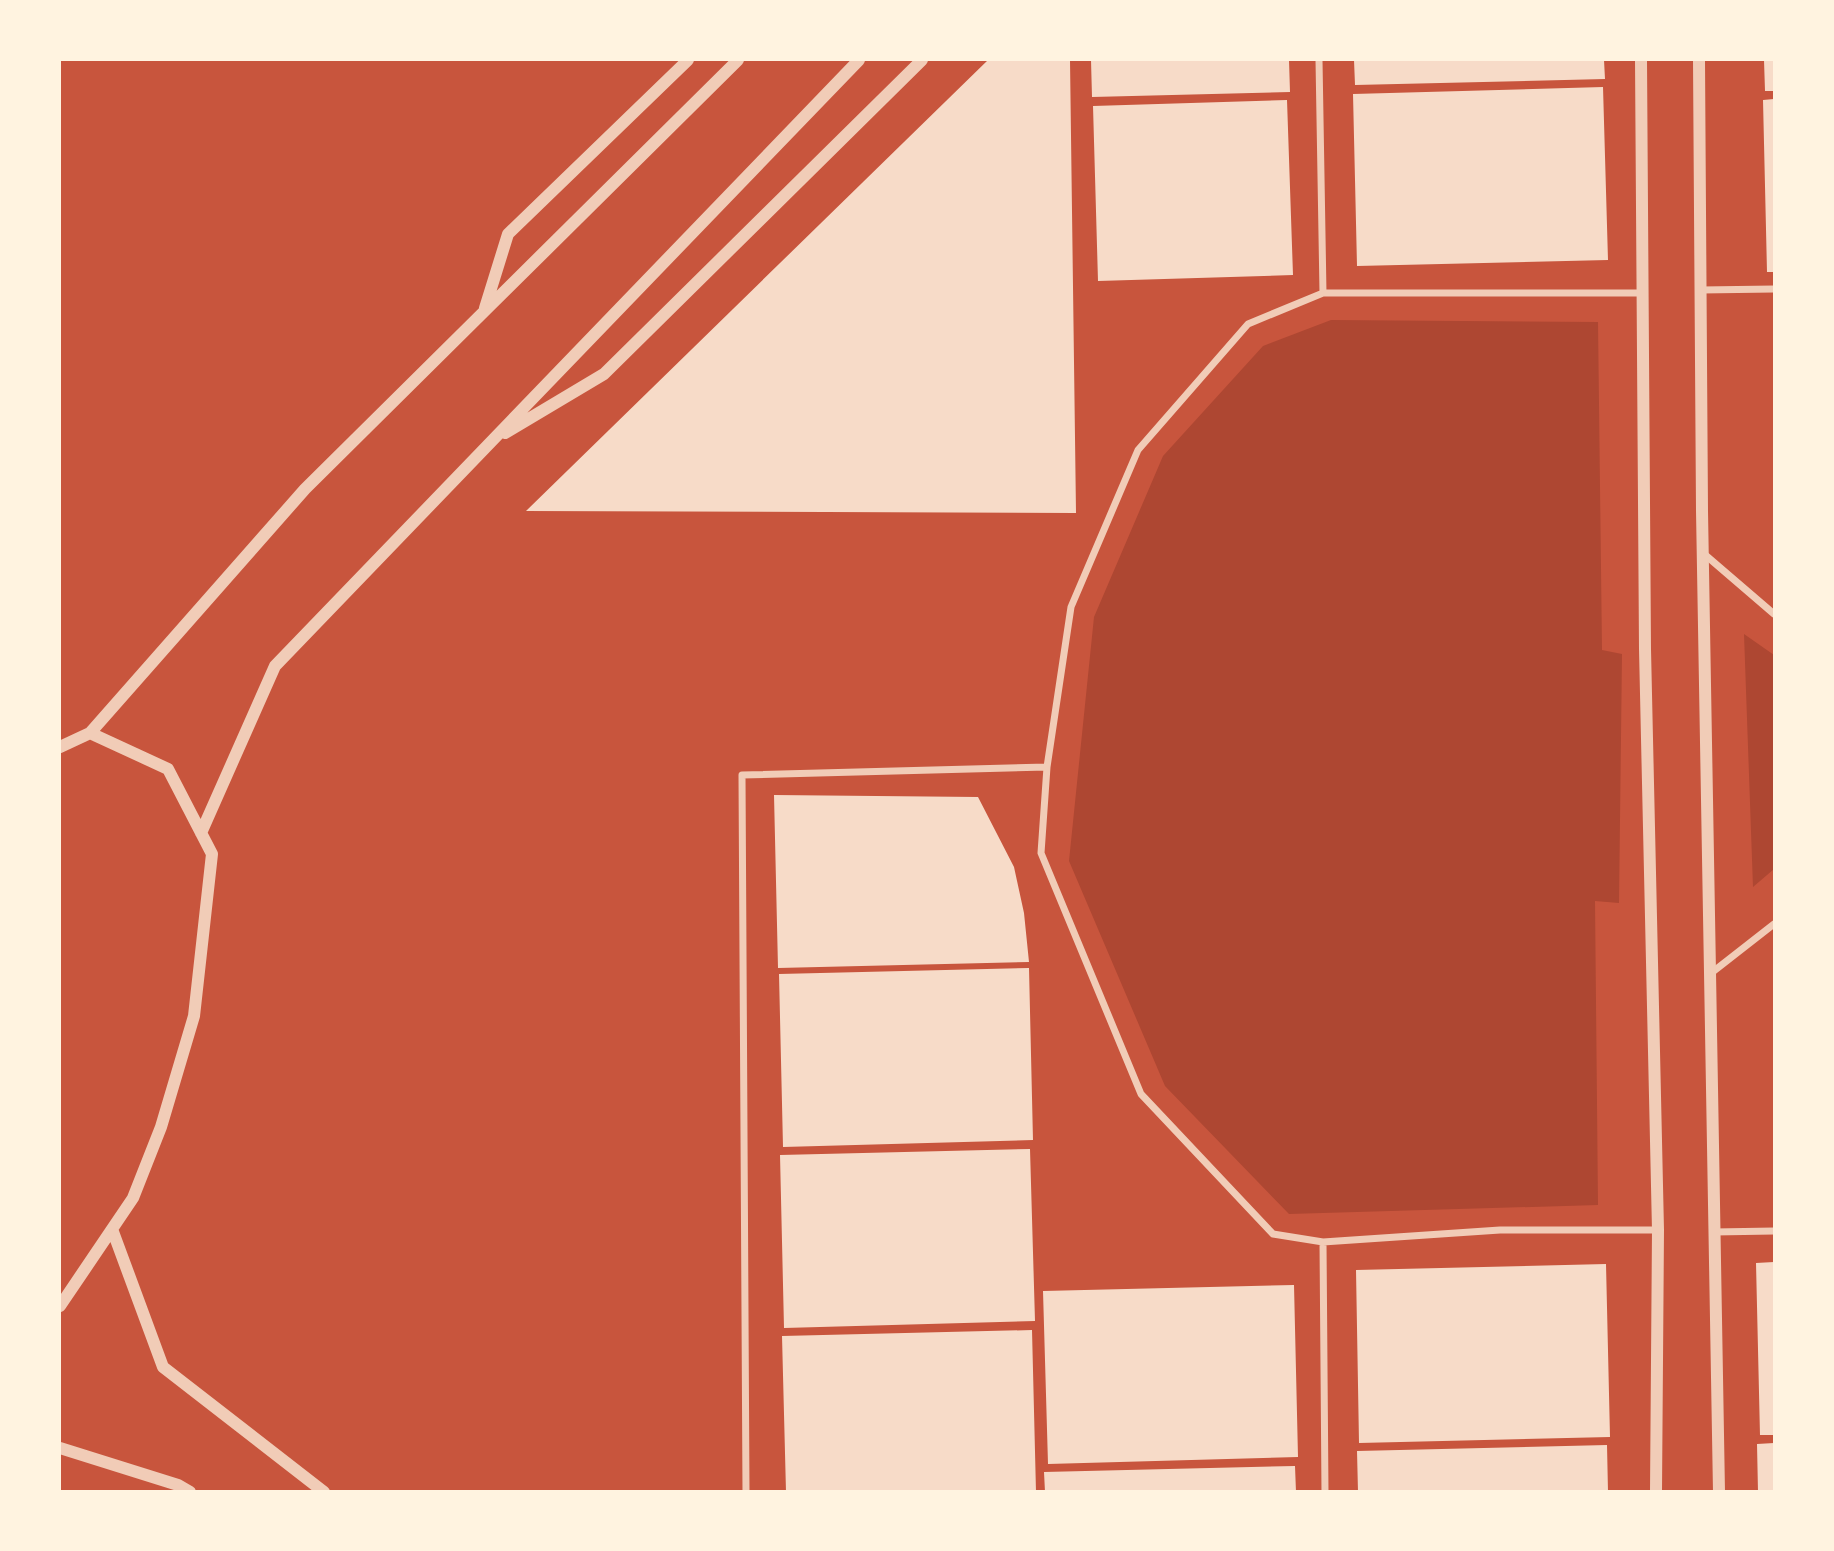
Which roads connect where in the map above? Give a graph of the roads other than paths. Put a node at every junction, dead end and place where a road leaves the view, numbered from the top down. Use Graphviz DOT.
graph roads {
  1 [pos="688,60"];
  2 [pos="738,60"];
  3 [pos="859,60"];
  4 [pos="922,60"];
  5 [pos="1319,60"];
  6 [pos="1642,60"];
  7 [pos="1699,60"];
  8 [pos="1774,289"];
  9 [pos="1701,290"];
  10 [pos="1323,293"];
  11 [pos="1644,293"];
  12 [pos="484,311"];
  13 [pos="490,442"];
  14 [pos="1702,553"];
  15 [pos="1774,614"];
  16 [pos="90,733"];
  17 [pos="60,747"];
  18 [pos="1047,767"];
  19 [pos="201,833"];
  20 [pos="1774,925"];
  21 [pos="1710,975"];
  22 [pos="112,1228"];
  23 [pos="1658,1230"];
  24 [pos="1774,1231"];
  25 [pos="1714,1232"];
  26 [pos="1323,1241"];
  27 [pos="60,1306"];
  28 [pos="60,1448"];
  29 [pos="190,1492"];
  30 [pos="324,1492"];
  31 [pos="746,1492"];
  32 [pos="1325,1492"];
  33 [pos="1656,1492"];
  34 [pos="1719,1492"];
  1 -- 12 [label="street"];
  2 -- 12 [label="street"];
  3 -- 13 [label="street"];
  4 -- 13 [label="street"];
  5 -- 10 [label="street"];
  6 -- 11 [label="street"];
  7 -- 9 [label="street"];
  8 -- 9 [label="street"];
  9 -- 14 [label="street"];
  10 -- 11 [label="street"];
  10 -- 18 [label="street"];
  11 -- 23 [label="street"];
  12 -- 16 [label="street"];
  13 -- 19 [label="street"];
  14 -- 15 [label="street"];
  14 -- 21 [label="street"];
  16 -- 17 [label="street"];
  16 -- 19 [label="street"];
  18 -- 26 [label="street"];
  18 -- 31 [label="street"];
  19 -- 22 [label="street"];
  20 -- 21 [label="street"];
  21 -- 25 [label="street"];
  22 -- 27 [label="street"];
  22 -- 30 [label="street"];
  23 -- 26 [label="street"];
  23 -- 33 [label="street"];
  24 -- 25 [label="street"];
  25 -- 34 [label="street"];
  26 -- 32 [label="street"];
  28 -- 29 [label="street"];
}
